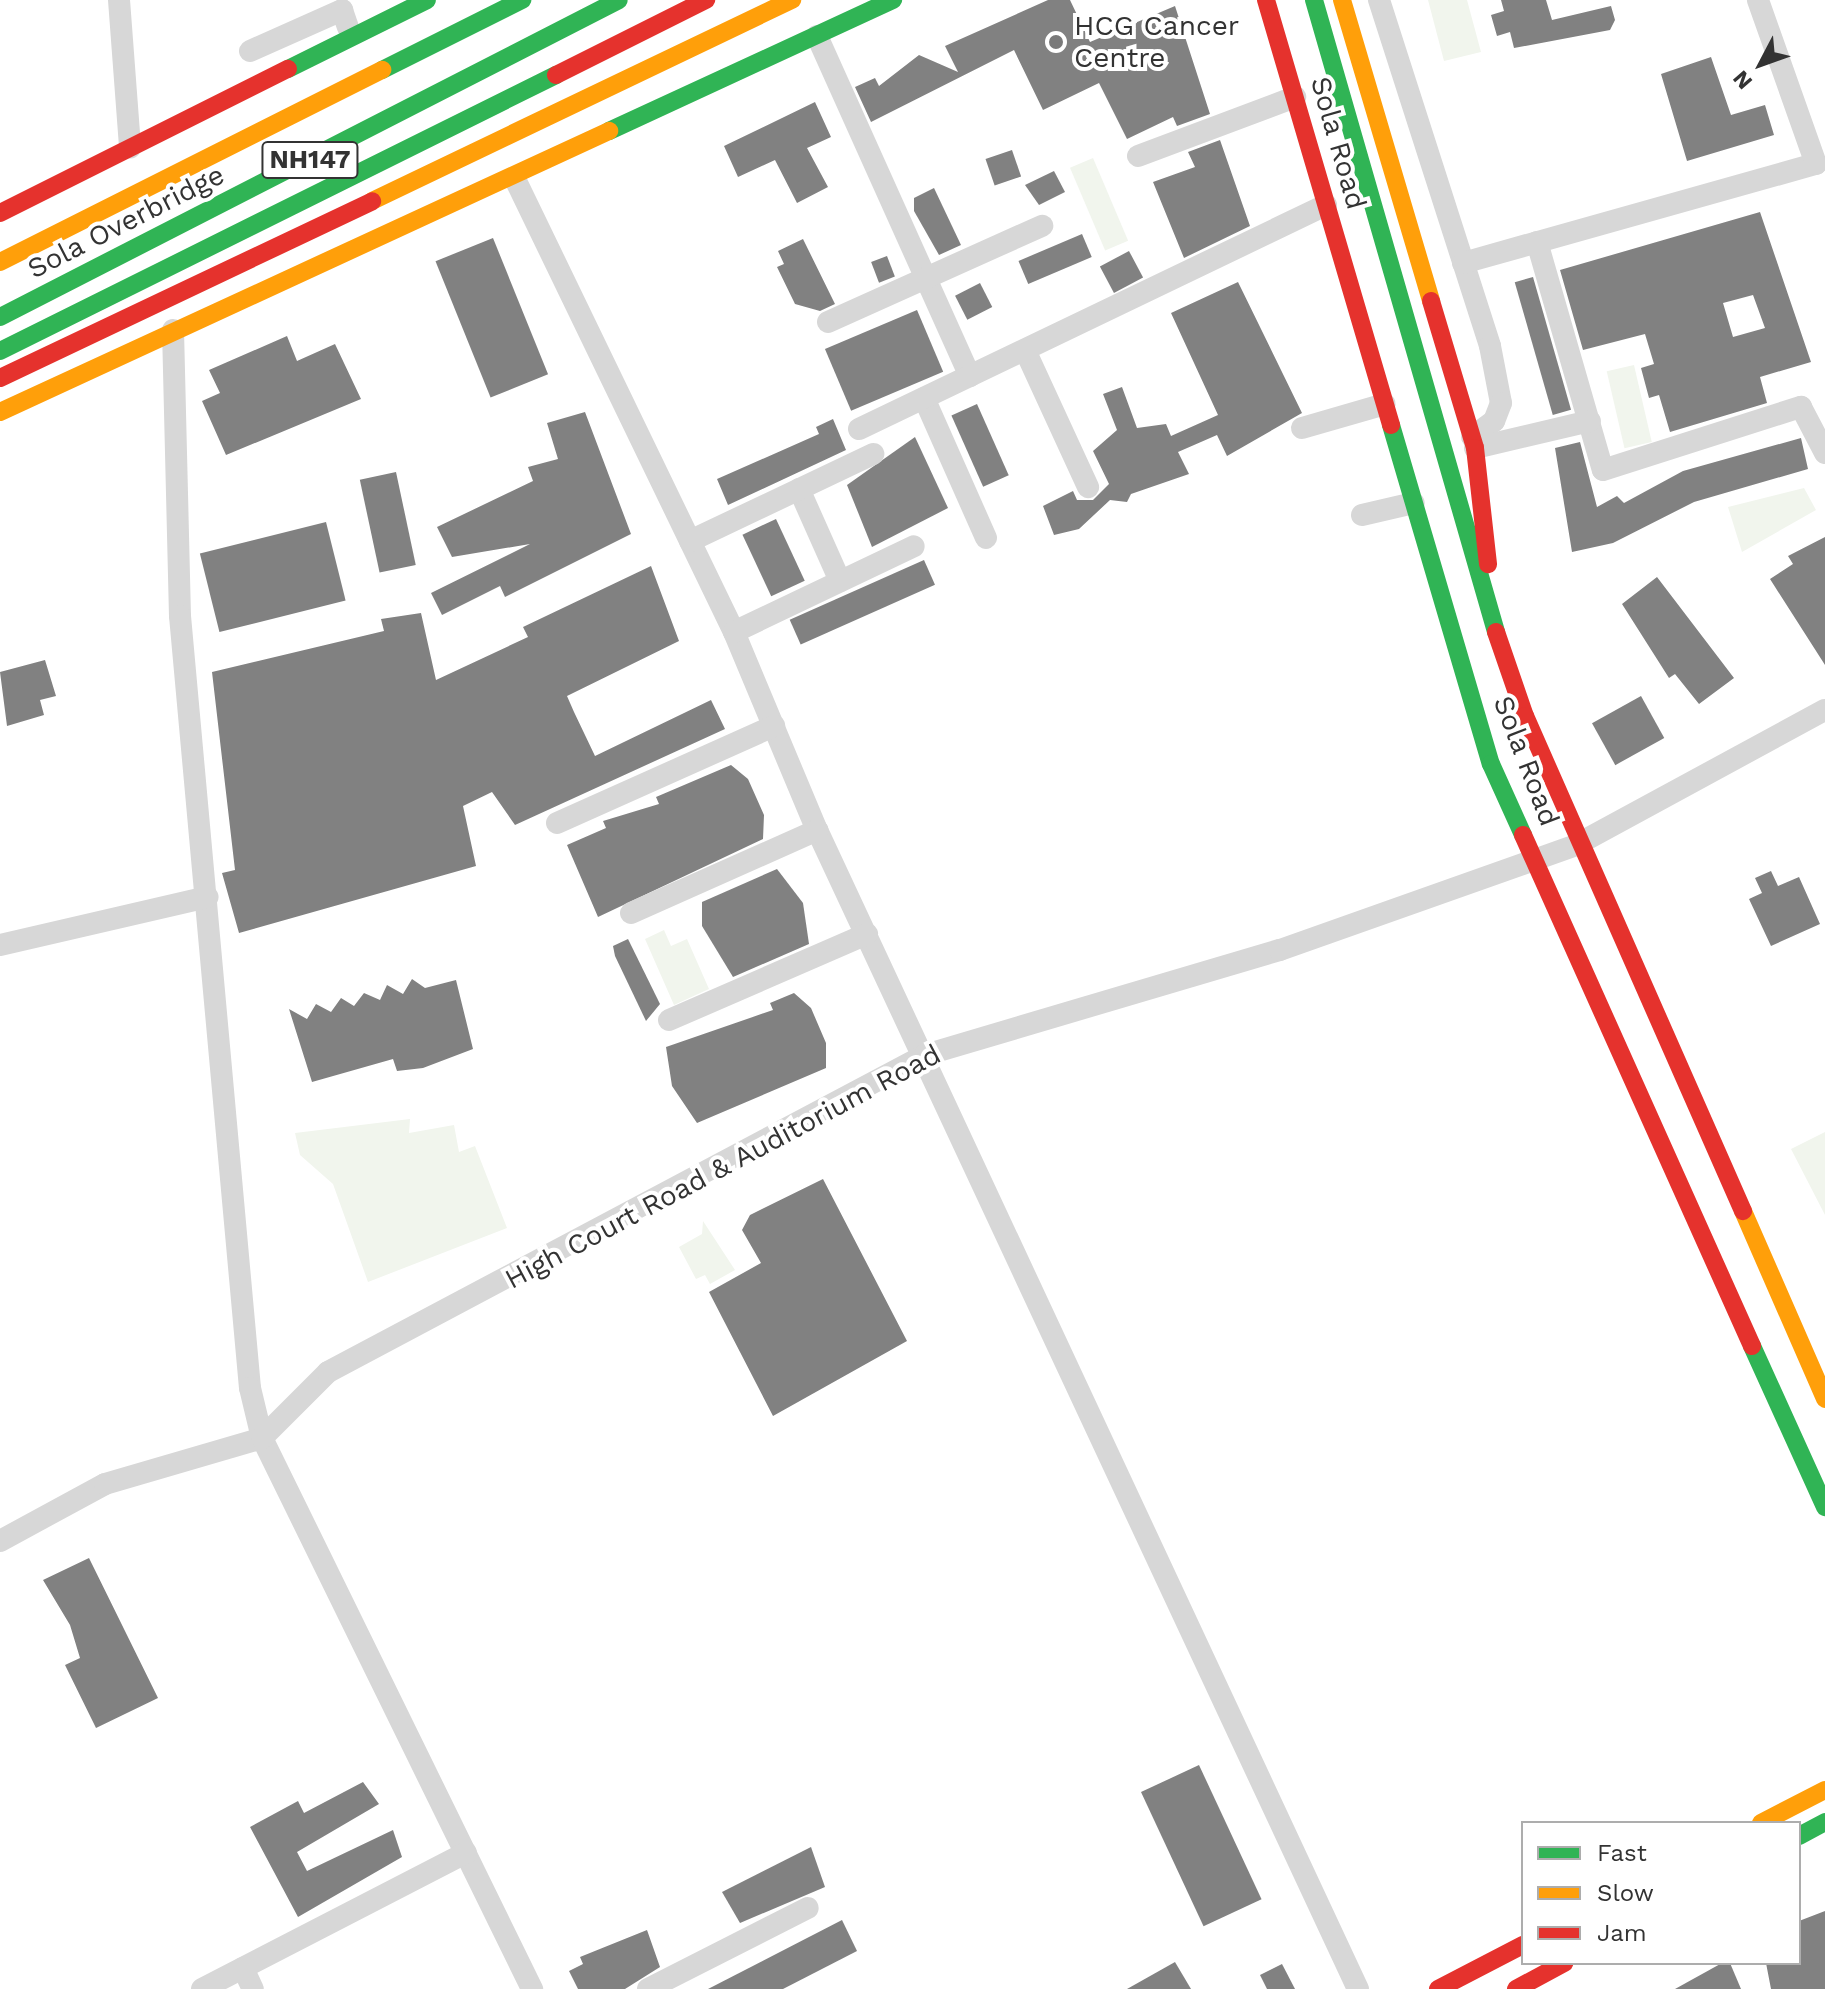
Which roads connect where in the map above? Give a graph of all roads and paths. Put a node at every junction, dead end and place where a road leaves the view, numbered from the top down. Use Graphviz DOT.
graph roads {
  1 [pos="119,0"];
  2 [pos="401,0"];
  3 [pos="427,0"];
  4 [pos="522,0"];
  5 [pos="619,0"];
  6 [pos="706,0"];
  7 [pos="792,0"];
  8 [pos="893,0"];
  9 [pos="1260,0"];
  10 [pos="1314,0"];
  11 [pos="1342,0"];
  12 [pos="1379,0"];
  13 [pos="1758,0"];
  14 [pos="1269,9"];
  15 [pos="354,32"];
  16 [pos="817,36"];
  17 [pos="250,51"];
  18 [pos="1295,97"];
  19 [pos="197,118"];
  20 [pos="130,148"];
  21 [pos="1138,156"];
  22 [pos="515,179"];
  23 [pos="1326,205"];
  24 [pos="0,213"];
  25 [pos="1042,226"];
  26 [pos="1537,242"];
  27 [pos="0,262"];
  28 [pos="1463,263"];
  29 [pos="926,278"];
  30 [pos="0,317"];
  31 [pos="828,322"];
  32 [pos="173,330"];
  33 [pos="1025,350"];
  34 [pos="0,351"];
  35 [pos="970,376"];
  36 [pos="0,378"];
  37 [pos="924,398"];
  38 [pos="1385,404"];
  39 [pos="0,412"];
  40 [pos="1590,421"];
  41 [pos="1302,428"];
  42 [pos="859,429"];
  43 [pos="1474,443"];
  44 [pos="1825,453"];
  45 [pos="873,454"];
  46 [pos="1088,487"];
  47 [pos="799,489"];
  48 [pos="1414,503"];
  49 [pos="1362,515"];
  50 [pos="986,538"];
  51 [pos="690,541"];
  52 [pos="914,546"];
  53 [pos="840,581"];
  54 [pos="1494,625"];
  55 [pos="734,632"];
  56 [pos="1825,710"];
  57 [pos="774,726"];
  58 [pos="557,823"];
  59 [pos="817,830"];
  60 [pos="1576,845"];
  61 [pos="1533,858"];
  62 [pos="208,897"];
  63 [pos="631,913"];
  64 [pos="867,934"];
  65 [pos="0,945"];
  66 [pos="669,1020"];
  67 [pos="925,1055"];
  68 [pos="1825,1399"];
  69 [pos="262,1438"];
  70 [pos="1825,1507"];
  71 [pos="0,1541"];
  72 [pos="1825,1790"];
  73 [pos="1765,1821"];
  74 [pos="1825,1822"];
  75 [pos="1801,1835"];
  76 [pos="466,1853"];
  77 [pos="808,1908"];
  78 [pos="1521,1946"];
  79 [pos="1560,1965"];
  80 [pos="243,1968"];
  81 [pos="202,1989"];
  82 [pos="253,1989"];
  83 [pos="532,1989"];
  84 [pos="648,1989"];
  85 [pos="1358,1989"];
  86 [pos="1438,1989"];
  87 [pos="1516,1989"];
  1 -- 20 [label="street"];
  2 -- 15 [label="street"];
  3 -- 15 [label="main road"];
  4 -- 27 [label="main road, Sola Overbridge / NH147"];
  5 -- 30 [label="main road, Sola Overbridge / NH147"];
  6 -- 34 [label="main road"];
  7 -- 36 [label="main road"];
  8 -- 16 [label="main road"];
  9 -- 14 [label="main road, Sola Road"];
  10 -- 54 [label="main road, Sola Road"];
  11 -- 43 [label="main road"];
  12 -- 28 [label="street"];
  13 -- 26 [label="street"];
  14 -- 18 [label="main road, Sola Road"];
  15 -- 17 [label="street"];
  15 -- 19 [label="street"];
  16 -- 22 [label="main road"];
  16 -- 29 [label="street"];
  18 -- 21 [label="street"];
  18 -- 23 [label="main road, Sola Road"];
  19 -- 20 [label="main road"];
  20 -- 24 [label="main road"];
  22 -- 32 [label="main road"];
  22 -- 51 [label="street"];
  23 -- 33 [label="street"];
  23 -- 38 [label="main road, Sola Road"];
  25 -- 29 [label="street"];
  26 -- 28 [label="street"];
  26 -- 40 [label="street"];
  28 -- 43 [label="street"];
  29 -- 31 [label="street"];
  29 -- 35 [label="street"];
  32 -- 39 [label="main road"];
  32 -- 62 [label="street"];
  33 -- 35 [label="street"];
  33 -- 46 [label="street"];
  35 -- 37 [label="street"];
  37 -- 42 [label="street"];
  37 -- 50 [label="street"];
  38 -- 41 [label="street"];
  38 -- 48 [label="main road, Sola Road"];
  40 -- 43 [label="street"];
  40 -- 44 [label="street"];
  43 -- 54 [label="main road"];
  45 -- 47 [label="street"];
  47 -- 51 [label="street"];
  47 -- 53 [label="street"];
  48 -- 49 [label="street"];
  48 -- 61 [label="main road, Sola Road"];
  51 -- 55 [label="street"];
  52 -- 53 [label="street"];
  53 -- 55 [label="street"];
  54 -- 60 [label="main road, Sola Road"];
  55 -- 57 [label="street"];
  56 -- 60 [label="street, High Court Road & Auditorium Road"];
  57 -- 58 [label="street"];
  57 -- 59 [label="street"];
  59 -- 63 [label="street"];
  59 -- 64 [label="street"];
  60 -- 61 [label="street, High Court Road & Auditorium Road"];
  60 -- 68 [label="main road, Sola Road"];
  61 -- 67 [label="street, High Court Road & Auditorium Road"];
  61 -- 70 [label="main road, Sola Road"];
  62 -- 65 [label="street"];
  62 -- 69 [label="street"];
  64 -- 66 [label="street"];
  64 -- 67 [label="street"];
  67 -- 69 [label="street, High Court Road & Auditorium Road"];
  67 -- 85 [label="street"];
  69 -- 71 [label="street, High Court Road & Auditorium Road"];
  69 -- 76 [label="street"];
  72 -- 73 [label="main road"];
  74 -- 75 [label="main road"];
  76 -- 80 [label="street"];
  76 -- 83 [label="street"];
  77 -- 84 [label="street"];
  78 -- 86 [label="main road"];
  79 -- 87 [label="main road"];
  80 -- 81 [label="street"];
  80 -- 82 [label="street"];
}
